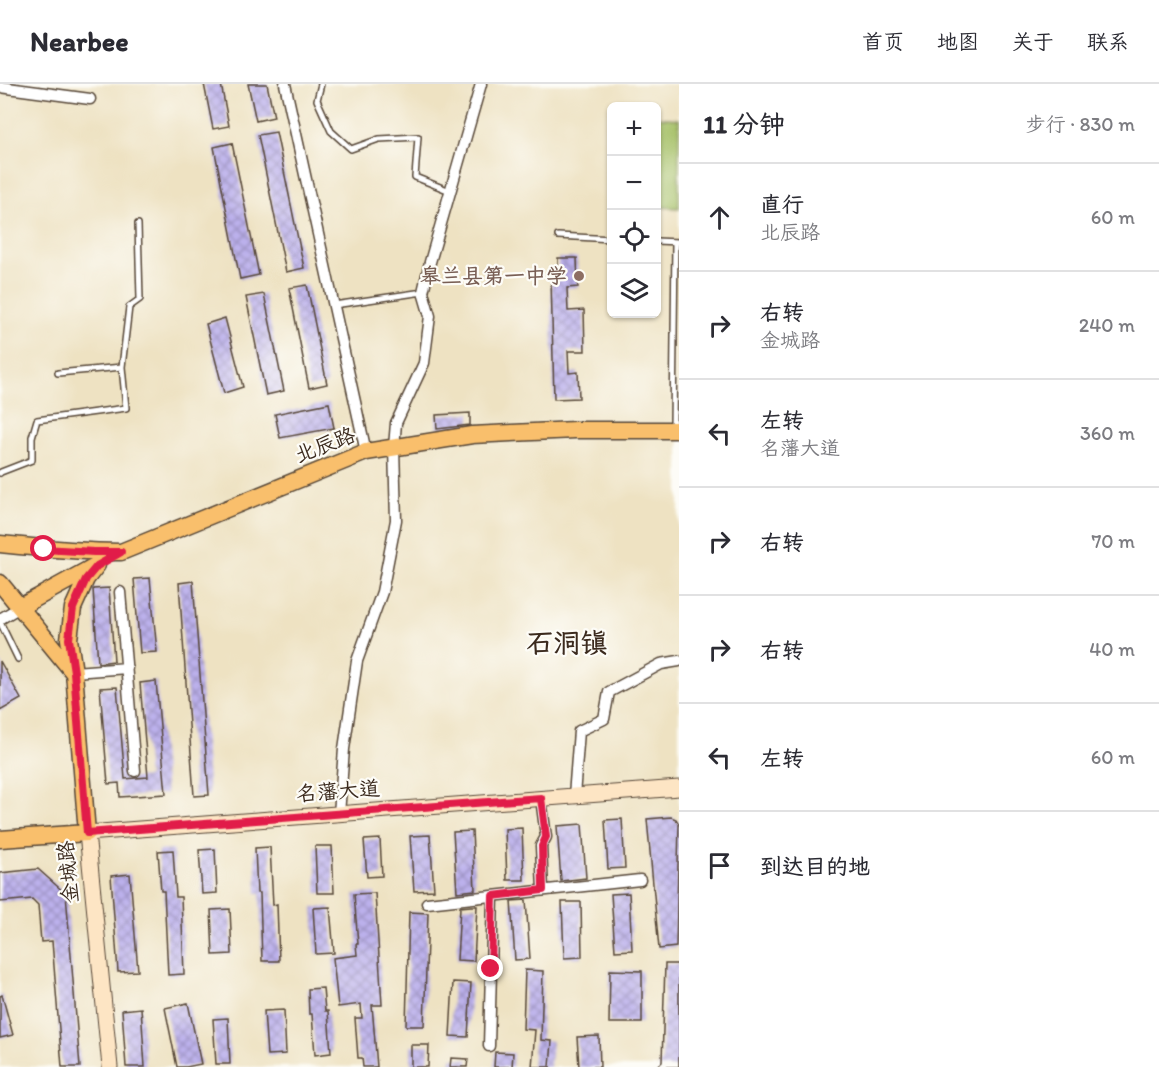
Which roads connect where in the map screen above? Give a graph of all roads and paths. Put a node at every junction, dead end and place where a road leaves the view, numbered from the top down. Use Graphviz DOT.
graph roads {
  1 [pos="285,84"];
  2 [pos="321,84"];
  3 [pos="481,84"];
  4 [pos="0,87"];
  5 [pos="90,99"];
  6 [pos="450,191"];
  7 [pos="138,224"];
  8 [pos="558,236"];
  9 [pos="607,238"];
  10 [pos="661,241"];
  11 [pos="677,242"];
  12 [pos="423,292"];
  13 [pos="677,297"];
  14 [pos="334,305"];
  15 [pos="122,367"];
  16 [pos="58,373"];
  17 [pos="676,430"];
  18 [pos="394,447"];
  19 [pos="366,452"];
  20 [pos="0,473"];
  21 [pos="0,544"];
  22 [pos="121,552"];
  23 [pos="97,566"];
  24 [pos="0,583"];
  25 [pos="120,592"];
  26 [pos="20,607"];
  27 [pos="0,621"];
  28 [pos="18,659"];
  29 [pos="679,662"];
  30 [pos="127,668"];
  31 [pos="74,672"];
  32 [pos="135,771"];
  33 [pos="679,788"];
  34 [pos="574,796"];
  35 [pos="541,798"];
  36 [pos="339,814"];
  37 [pos="87,833"];
  38 [pos="0,839"];
  39 [pos="640,880"];
  40 [pos="543,890"];
  41 [pos="493,896"];
  42 [pos="427,903"];
  43 [pos="489,1046"];
  44 [pos="110,1067"];
  1 -- 14 [label="street"];
  2 -- 6 [label="lane"];
  3 -- 6 [label="street"];
  4 -- 5 [label="street"];
  6 -- 12 [label="street"];
  7 -- 15 [label="lane"];
  8 -- 9 [label="lane"];
  10 -- 11 [label="lane"];
  11 -- 13 [label="lane"];
  12 -- 14 [label="lane"];
  12 -- 18 [label="street"];
  13 -- 17 [label="lane"];
  14 -- 19 [label="street"];
  15 -- 16 [label="lane"];
  15 -- 20 [label="lane"];
  17 -- 18 [label="main road, 北辰路"];
  18 -- 19 [label="main road, 北辰路"];
  18 -- 36 [label="street"];
  19 -- 22 [label="main road, 北辰路"];
  21 -- 22 [label="main road, 北辰路"];
  22 -- 23 [label="main road"];
  23 -- 26 [label="main road"];
  23 -- 31 [label="main road, 金城路"];
  24 -- 26 [label="main road"];
  25 -- 30 [label="street"];
  26 -- 27 [label="street"];
  26 -- 31 [label="main road"];
  27 -- 28 [label="lane"];
  29 -- 34 [label="street"];
  30 -- 31 [label="street"];
  30 -- 32 [label="street"];
  31 -- 37 [label="main road, 金城路"];
  33 -- 34 [label="main road, 名藩大道"];
  34 -- 35 [label="main road, 名藩大道"];
  35 -- 36 [label="main road, 名藩大道"];
  35 -- 40 [label="street"];
  36 -- 37 [label="main road, 名藩大道"];
  37 -- 38 [label="main road, 名藩大道"];
  37 -- 44 [label="main road, 金城路"];
  39 -- 40 [label="street"];
  40 -- 41 [label="street"];
  41 -- 42 [label="street"];
  41 -- 43 [label="street"];
}
